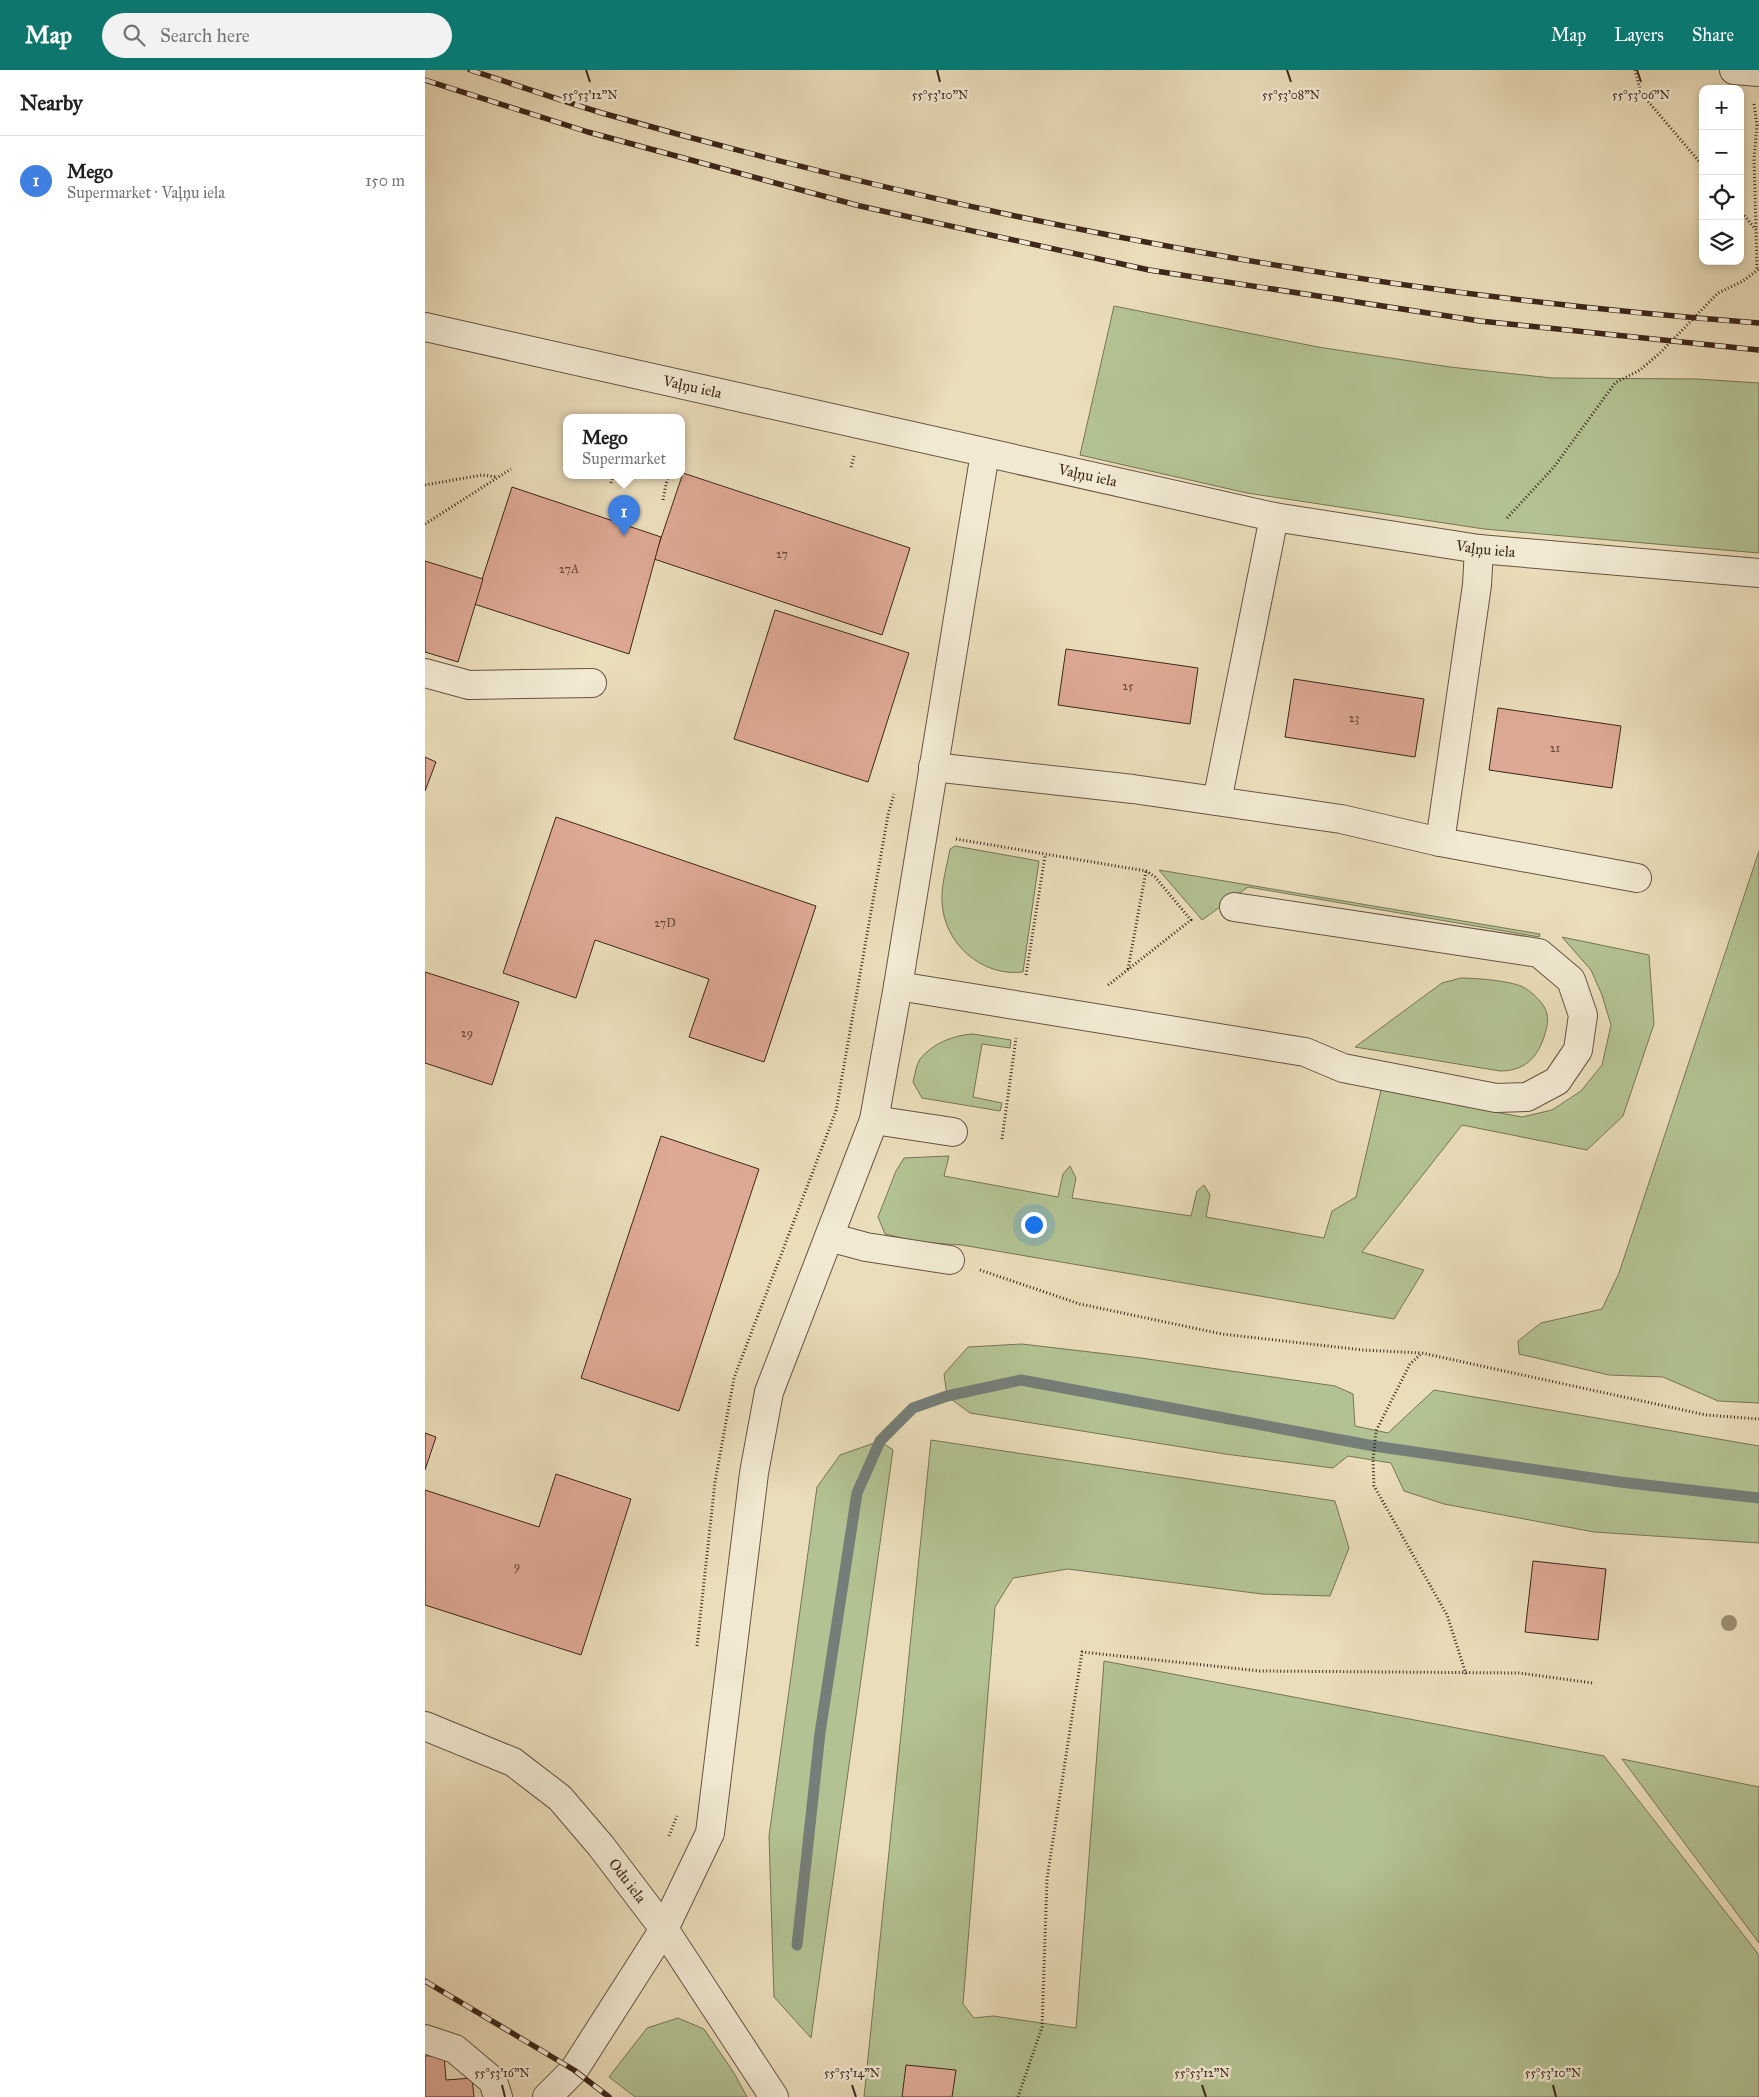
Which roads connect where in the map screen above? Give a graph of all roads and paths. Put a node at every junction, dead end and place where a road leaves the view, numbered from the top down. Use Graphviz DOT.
graph roads {
  1 [pos="1635,70"];
  2 [pos="1748,71"];
  3 [pos="1699,161"];
  4 [pos="1744,215"];
  5 [pos="1756,230"];
  6 [pos="1758,269"];
  7 [pos="425,327"];
  8 [pos="985,453"];
  9 [pos="511,469"];
  10 [pos="497,477"];
  11 [pos="612,479"];
  12 [pos="667,479"];
  13 [pos="611,483"];
  14 [pos="425,485"];
  15 [pos="663,500"];
  16 [pos="1274,517"];
  17 [pos="425,524"];
  18 [pos="1479,549"];
  19 [pos="1759,573"];
  20 [pos="425,673"];
  21 [pos="593,683"];
  22 [pos="933,767"];
  23 [pos="895,790"];
  24 [pos="1217,802"];
  25 [pos="923,834"];
  26 [pos="1440,842"];
  27 [pos="1045,856"];
  28 [pos="1146,871"];
  29 [pos="1637,878"];
  30 [pos="1234,907"];
  31 [pos="1127,970"];
  32 [pos="898,986"];
  33 [pos="1021,1006"];
  34 [pos="1071,1014"];
  35 [pos="874,1120"];
  36 [pos="953,1132"];
  37 [pos="1002,1139"];
  38 [pos="829,1238"];
  39 [pos="951,1260"];
  40 [pos="1422,1353"];
  41 [pos="1759,1420"];
  42 [pos="697,1651"];
  43 [pos="1466,1674"];
  44 [pos="1593,1684"];
  45 [pos="425,1726"];
  46 [pos="679,1810"];
  47 [pos="667,1844"];
  48 [pos="664,1929"];
  49 [pos="425,2039"];
  50 [pos="498,2097"];
  51 [pos="547,2097"];
  52 [pos="774,2097"];
  53 [pos="1017,2097"];
  1 -- 3 [label="path"];
  2 -- 5 [label="path"];
  4 -- 5 [label="path"];
  5 -- 6 [label="path"];
  6 -- 18 [label="path"];
  7 -- 8 [label="street, Vaļņu iela"];
  8 -- 16 [label="street, Vaļņu iela"];
  8 -- 22 [label="street"];
  9 -- 10 [label="path"];
  10 -- 14 [label="path"];
  10 -- 17 [label="path"];
  11 -- 13 [label="path"];
  12 -- 15 [label="path"];
  16 -- 18 [label="street, Vaļņu iela"];
  16 -- 24 [label="street"];
  18 -- 19 [label="street, Vaļņu iela"];
  18 -- 26 [label="street"];
  20 -- 21 [label="street"];
  22 -- 24 [label="street"];
  22 -- 25 [label="street"];
  23 -- 42 [label="path"];
  24 -- 26 [label="street"];
  25 -- 27 [label="path"];
  25 -- 32 [label="street"];
  26 -- 29 [label="street"];
  27 -- 28 [label="path"];
  27 -- 33 [label="path"];
  28 -- 31 [label="path"];
  28 -- 31 [label="path"];
  30 -- 34 [label="street"];
  31 -- 34 [label="path"];
  32 -- 33 [label="street"];
  32 -- 35 [label="street"];
  33 -- 34 [label="street"];
  33 -- 37 [label="path"];
  35 -- 36 [label="street"];
  35 -- 38 [label="street"];
  38 -- 39 [label="street"];
  38 -- 48 [label="street"];
  39 -- 40 [label="path"];
  40 -- 41 [label="path"];
  40 -- 43 [label="path"];
  43 -- 44 [label="path"];
  43 -- 53 [label="path"];
  45 -- 48 [label="street, Odu iela"];
  46 -- 47 [label="path"];
  48 -- 51 [label="street"];
  48 -- 52 [label="street, Odu iela"];
  49 -- 50 [label="street"];
}
